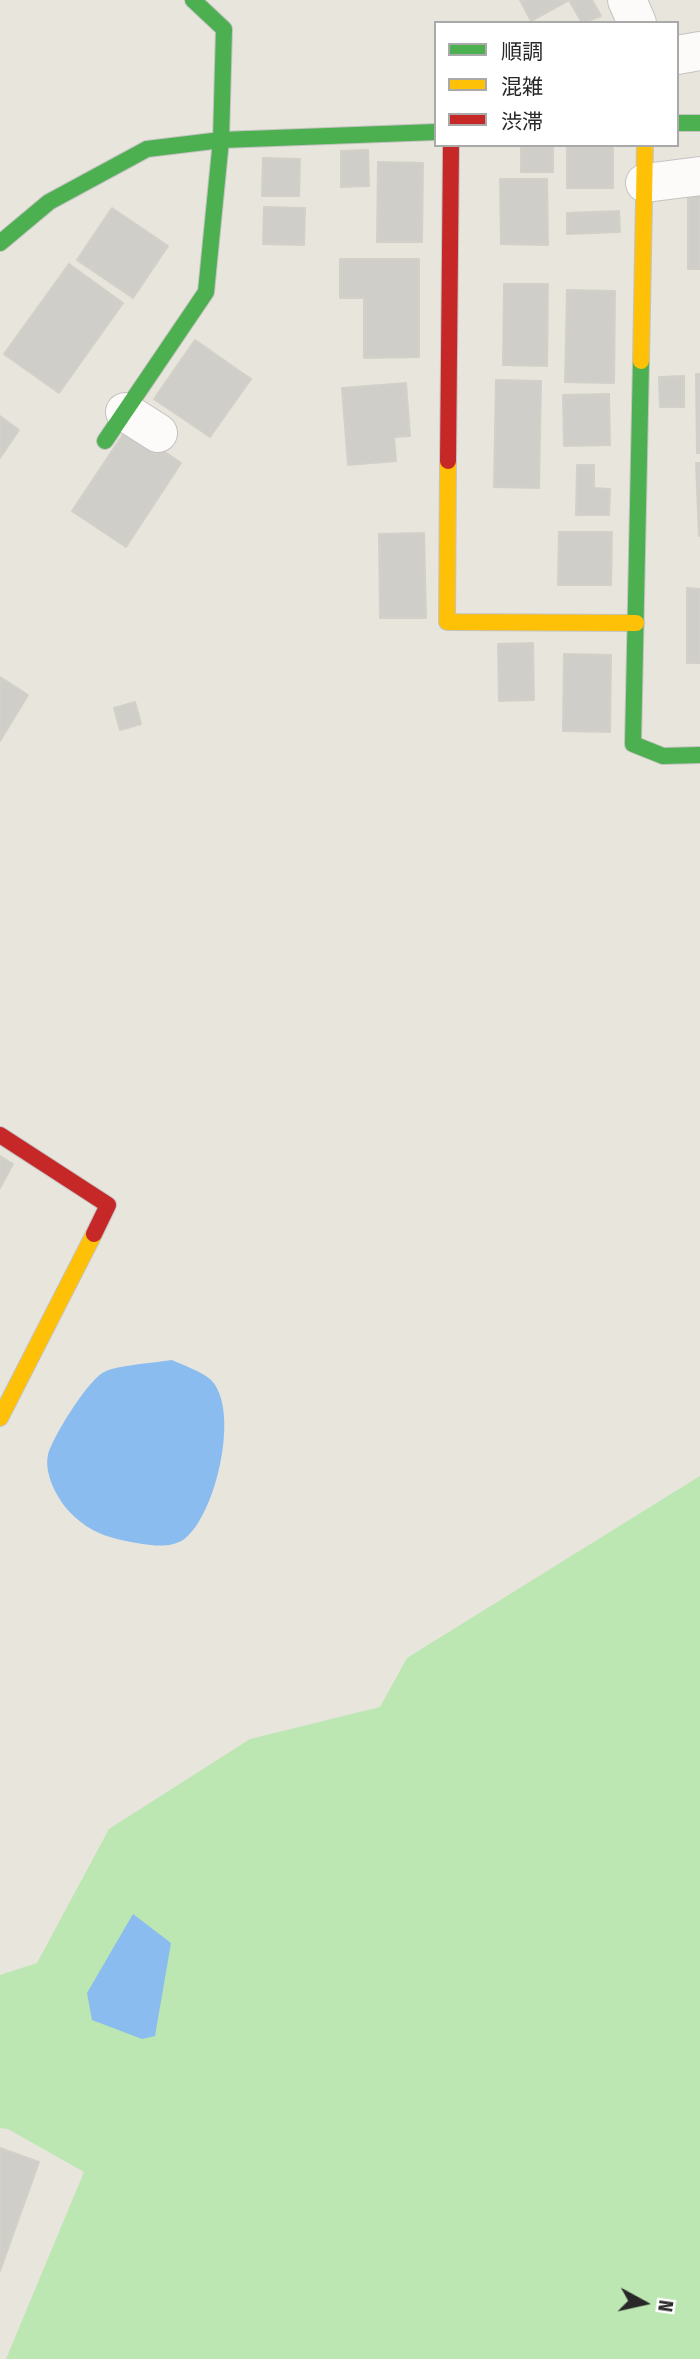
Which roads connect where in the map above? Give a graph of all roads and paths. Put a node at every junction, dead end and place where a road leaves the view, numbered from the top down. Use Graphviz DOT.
graph roads {
  1 [pos="193,0"];
  2 [pos="627,0"];
  3 [pos="636,21"];
  4 [pos="700,51"];
  5 [pos="679,55"];
  6 [pos="679,123"];
  7 [pos="700,123"];
  8 [pos="434,132"];
  9 [pos="220,139"];
  10 [pos="451,147"];
  11 [pos="645,147"];
  12 [pos="700,176"];
  13 [pos="645,183"];
  14 [pos="0,243"];
  15 [pos="115,426"];
  16 [pos="158,433"];
  17 [pos="636,623"];
  18 [pos="700,755"];
  19 [pos="0,1135"];
  20 [pos="0,1418"];
  1 -- 9 [label="street"];
  2 -- 3 [label="street"];
  4 -- 5 [label="street"];
  6 -- 7 [label="street"];
  8 -- 9 [label="street"];
  9 -- 14 [label="street"];
  9 -- 15 [label="street"];
  10 -- 17 [label="street"];
  11 -- 13 [label="street"];
  12 -- 13 [label="street"];
  13 -- 17 [label="street"];
  15 -- 16 [label="street"];
  17 -- 18 [label="street"];
  19 -- 20 [label="street"];
}
